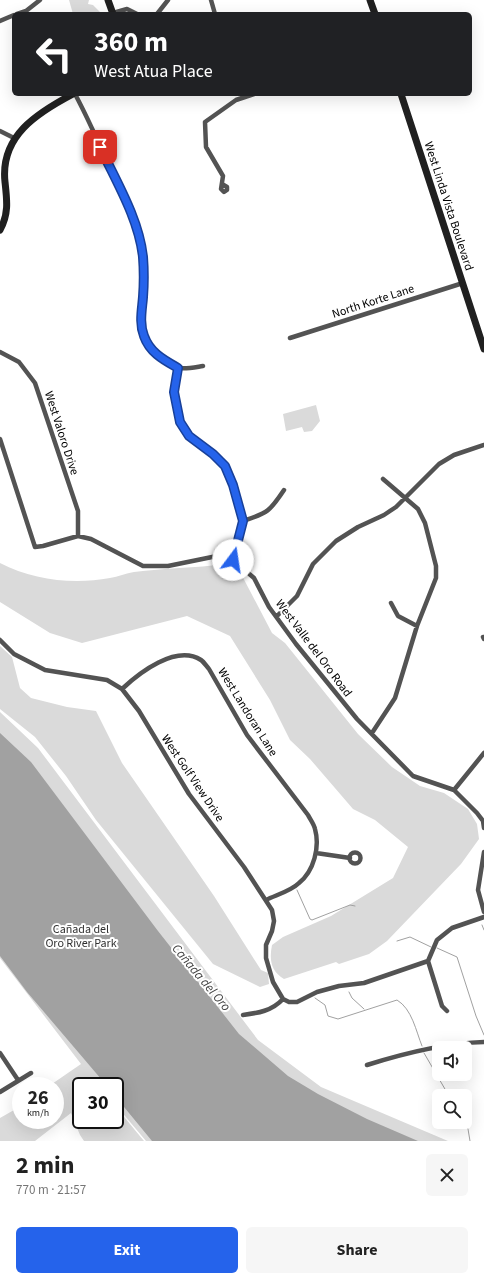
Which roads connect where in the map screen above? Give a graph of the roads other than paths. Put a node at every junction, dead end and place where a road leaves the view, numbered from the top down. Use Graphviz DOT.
graph roads {
  1 [pos="40,0"];
  2 [pos="108,0"];
  3 [pos="168,0"];
  4 [pos="210,0"];
  5 [pos="370,0"];
  6 [pos="23,12"];
  7 [pos="112,12"];
  8 [pos="119,12"];
  9 [pos="133,12"];
  10 [pos="159,12"];
  11 [pos="214,12"];
  12 [pos="374,12"];
  13 [pos="12,16"];
  14 [pos="0,21"];
  15 [pos="70,96"];
  16 [pos="75,96"];
  17 [pos="248,96"];
  18 [pos="402,96"];
  19 [pos="0,131"];
  20 [pos="14,138"];
  21 [pos="222,184"];
  22 [pos="0,230"];
  23 [pos="463,283"];
  24 [pos="290,338"];
  25 [pos="484,349"];
  26 [pos="0,352"];
  27 [pos="203,366"];
  28 [pos="178,368"];
  29 [pos="0,439"];
  30 [pos="484,445"];
  31 [pos="383,479"];
  32 [pos="284,490"];
  33 [pos="407,498"];
  34 [pos="243,521"];
  35 [pos="78,536"];
  36 [pos="233,560"];
  37 [pos="391,603"];
  38 [pos="277,616"];
  39 [pos="417,626"];
  40 [pos="0,640"];
  41 [pos="122,689"];
  42 [pos="372,733"];
  43 [pos="484,752"];
  44 [pos="454,790"];
  45 [pos="483,821"];
  46 [pos="484,828"];
  47 [pos="484,852"];
  48 [pos="316,853"];
  49 [pos="350,858"];
  50 [pos="266,900"];
  51 [pos="484,912"];
  52 [pos="484,917"];
  53 [pos="428,961"];
  54 [pos="283,999"];
  55 [pos="446,1011"];
  56 [pos="243,1015"];
  57 [pos="484,1042"];
  58 [pos="0,1053"];
  59 [pos="367,1065"];
  60 [pos="31,1073"];
  61 [pos="16,1077"];
  62 [pos="24,1077"];
  63 [pos="12,1084"];
  64 [pos="0,1092"];
  1 -- 6 [label="street"];
  2 -- 7 [label="street"];
  3 -- 10 [label="street"];
  4 -- 11 [label="street"];
  5 -- 12 [label="street"];
  8 -- 9 [label="street"];
  13 -- 14 [label="street"];
  15 -- 20 [label="street"];
  16 -- 28 [label="street"];
  17 -- 21 [label="street"];
  18 -- 23 [label="street, West Linda Vista Boulevard"];
  19 -- 20 [label="street"];
  20 -- 22 [label="street"];
  23 -- 24 [label="street, North Korte Lane"];
  23 -- 25 [label="street, West Linda Vista Boulevard"];
  26 -- 35 [label="street, West Valoro Drive"];
  27 -- 28 [label="street"];
  28 -- 34 [label="street"];
  29 -- 35 [label="street"];
  30 -- 33 [label="street"];
  31 -- 33 [label="street"];
  32 -- 34 [label="street"];
  33 -- 38 [label="street"];
  33 -- 39 [label="street"];
  34 -- 36 [label="street"];
  35 -- 36 [label="street"];
  36 -- 38 [label="street, West Valle del Oro Road"];
  37 -- 39 [label="street"];
  38 -- 42 [label="street, West Valle del Oro Road"];
  39 -- 42 [label="street"];
  40 -- 41 [label="street, West Golf View Drive"];
  41 -- 48 [label="street, West Landoran Lane"];
  41 -- 50 [label="street, West Golf View Drive"];
  42 -- 44 [label="street, West Valle del Oro Road"];
  43 -- 44 [label="street"];
  44 -- 45 [label="street, West Valle del Oro Road"];
  45 -- 46 [label="street, West Valle del Oro Road"];
  47 -- 51 [label="street"];
  48 -- 49 [label="street"];
  48 -- 50 [label="street, West Landoran Lane"];
  50 -- 54 [label="street, West Golf View Drive"];
  52 -- 53 [label="street"];
  53 -- 54 [label="street"];
  53 -- 55 [label="street"];
  54 -- 56 [label="street"];
  57 -- 59 [label="street"];
  58 -- 61 [label="street"];
  60 -- 62 [label="street"];
  63 -- 64 [label="street"];
}
